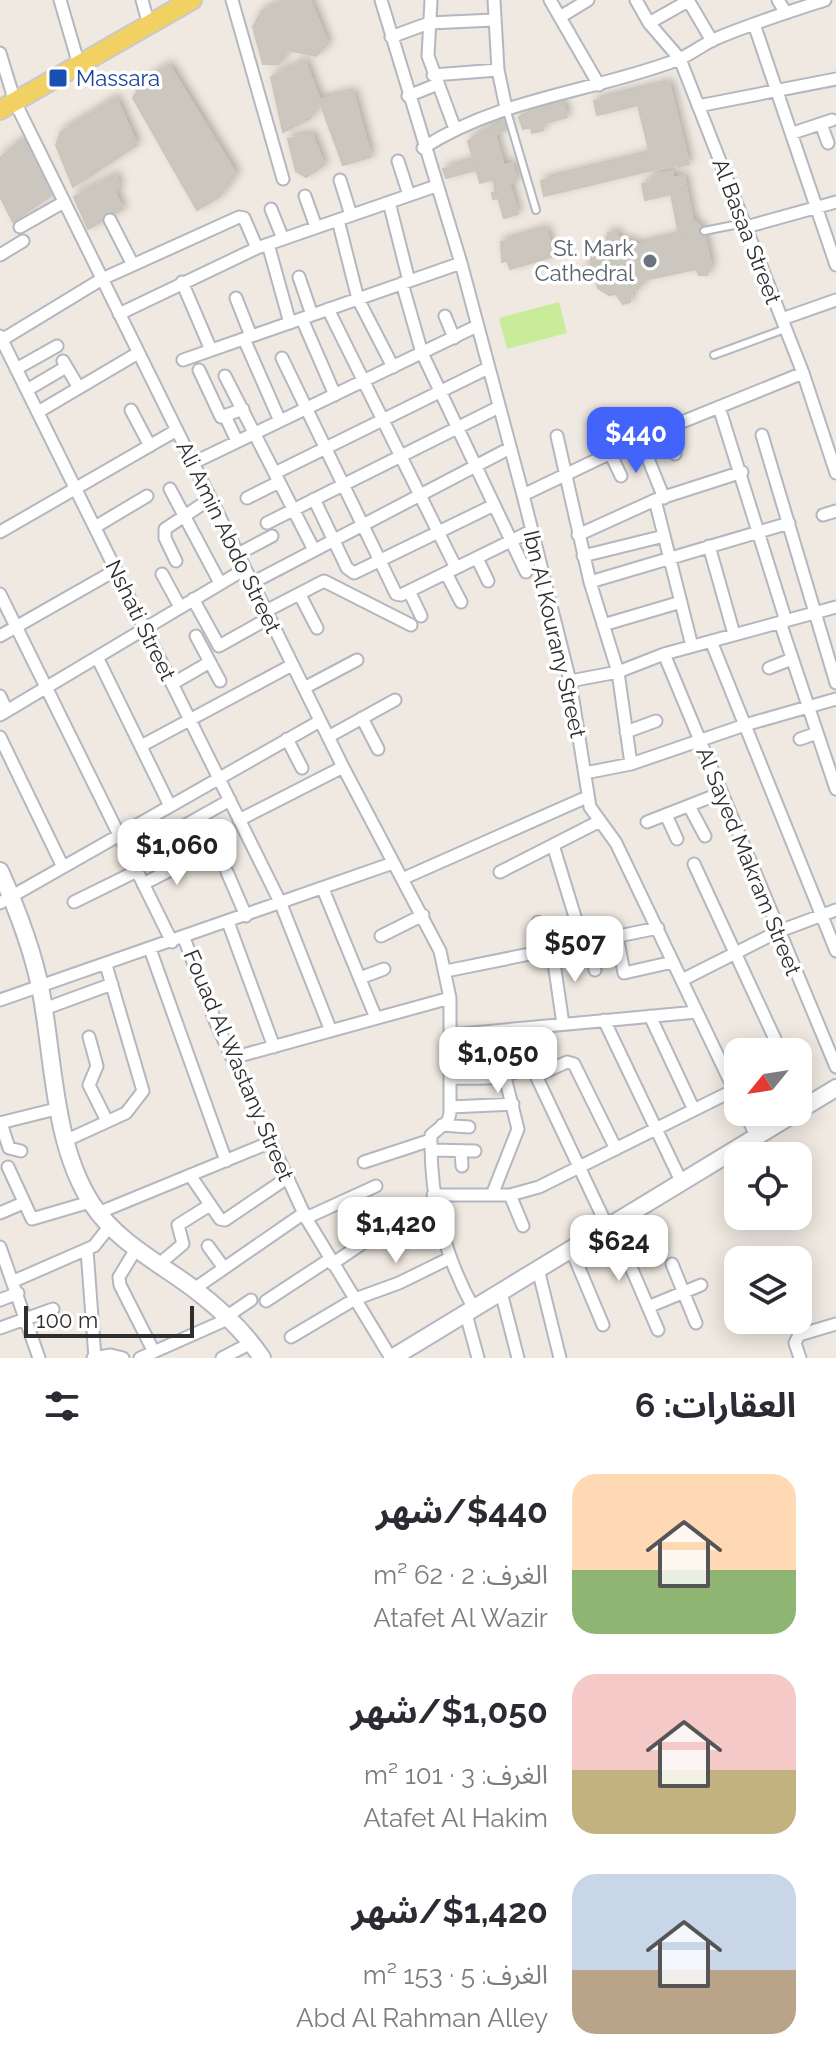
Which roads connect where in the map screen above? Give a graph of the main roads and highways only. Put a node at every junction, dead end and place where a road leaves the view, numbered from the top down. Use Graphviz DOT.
graph roads {
  1 [pos="192,0"];
  2 [pos="7,106"];
  1 -- 2 [label="main road"];
}
